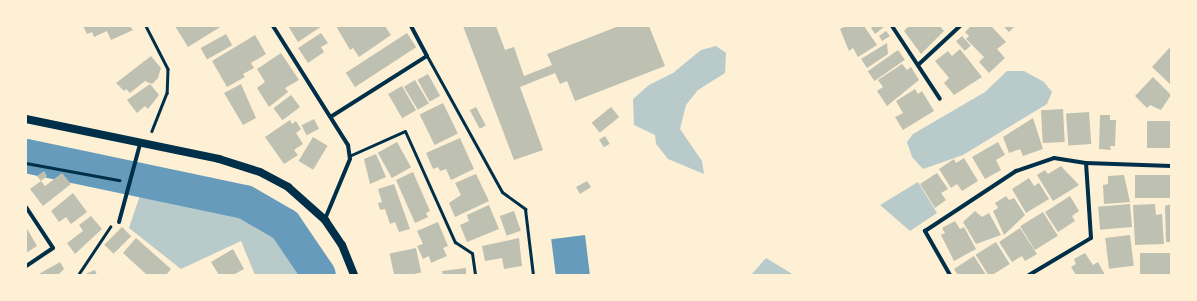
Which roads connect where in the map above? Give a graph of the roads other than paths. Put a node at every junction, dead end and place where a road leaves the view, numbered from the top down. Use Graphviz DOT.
graph roads {
  1 [pos="273,26"];
  2 [pos="411,26"];
  3 [pos="892,26"];
  4 [pos="960,26"];
  5 [pos="427,56"];
  6 [pos="918,65"];
  7 [pos="940,99"];
  8 [pos="332,116"];
  9 [pos="26,119"];
  10 [pos="140,144"];
  11 [pos="349,156"];
  12 [pos="1086,163"];
  13 [pos="1171,166"];
  14 [pos="26,207"];
  15 [pos="325,220"];
  16 [pos="119,222"];
  17 [pos="26,266"];
  18 [pos="354,275"];
  19 [pos="475,275"];
  20 [pos="533,275"];
  21 [pos="950,275"];
  22 [pos="1029,275"];
  1 -- 8 [label="street"];
  2 -- 5 [label="street"];
  3 -- 6 [label="street"];
  4 -- 6 [label="street"];
  5 -- 8 [label="street"];
  5 -- 20 [label="lane"];
  6 -- 7 [label="street"];
  8 -- 11 [label="street"];
  9 -- 10 [label="main road"];
  10 -- 15 [label="main road"];
  10 -- 16 [label="street"];
  11 -- 15 [label="street"];
  11 -- 19 [label="lane"];
  12 -- 13 [label="street"];
  12 -- 21 [label="street"];
  12 -- 22 [label="street"];
  14 -- 17 [label="street"];
  15 -- 18 [label="main road"];
}
